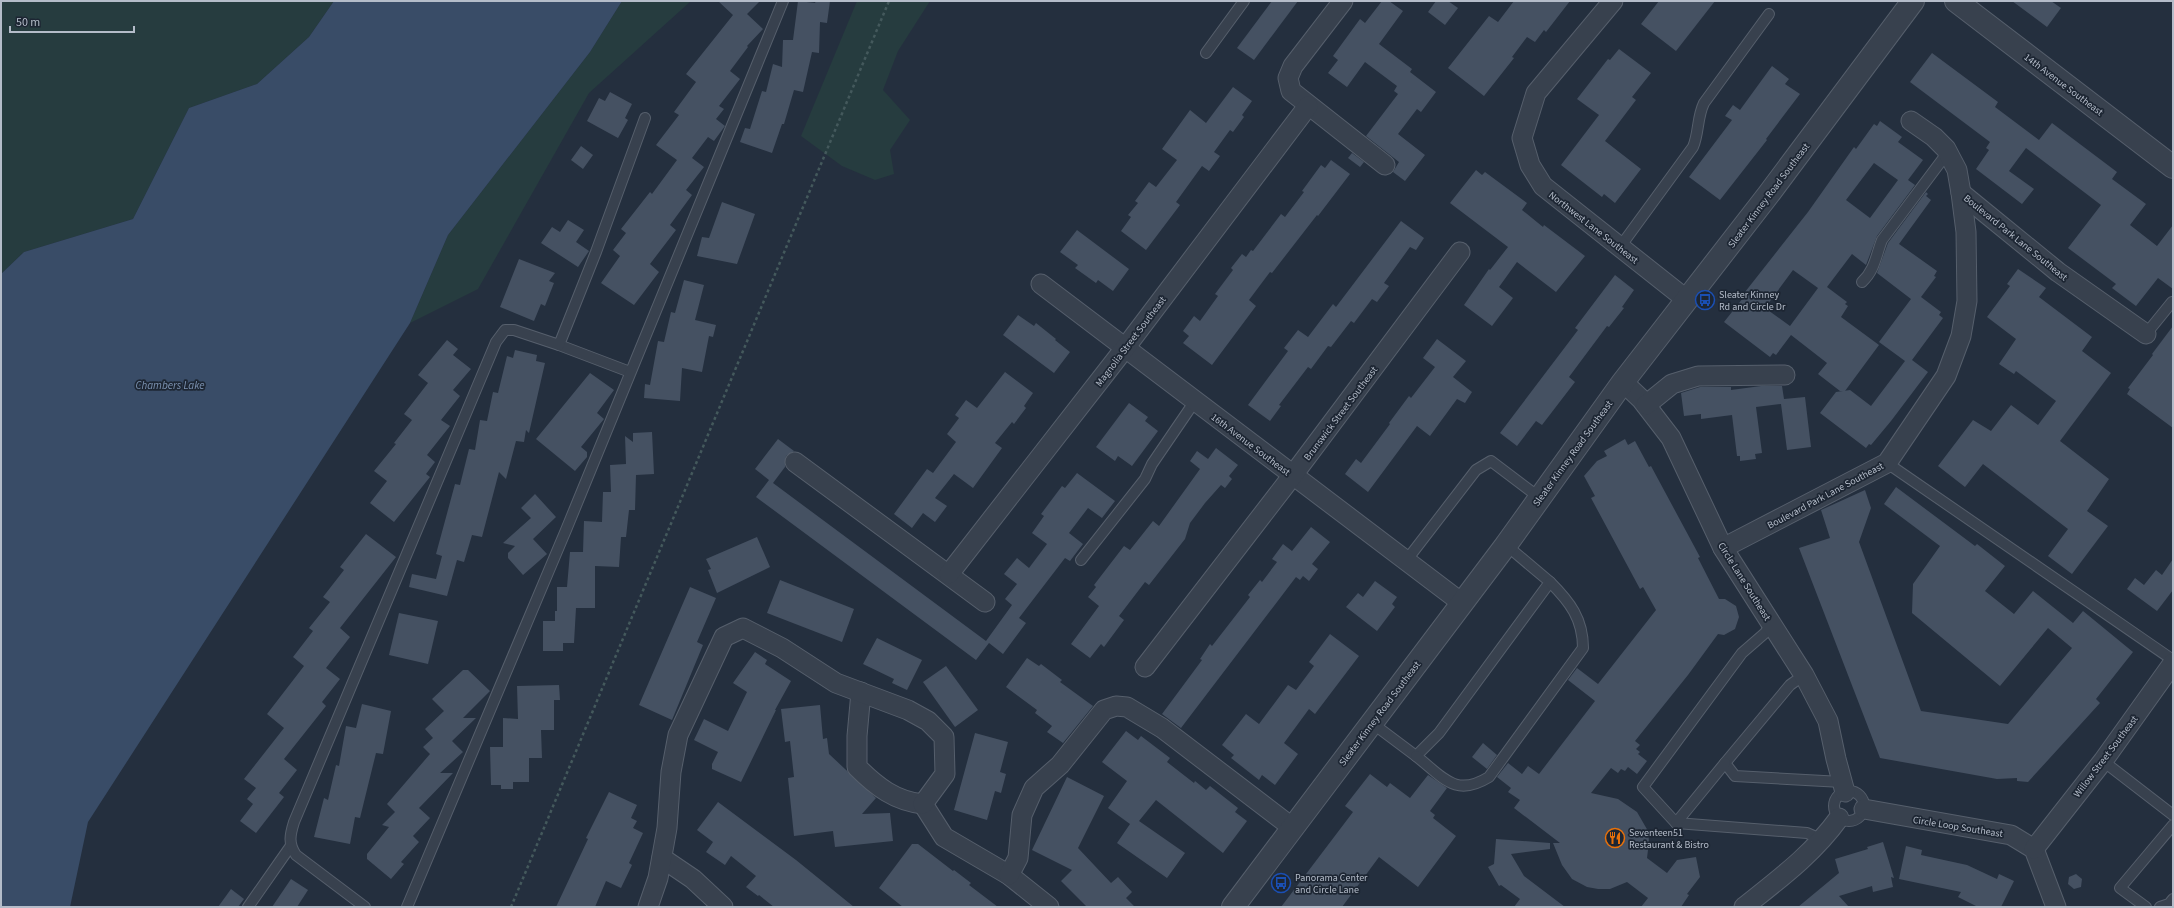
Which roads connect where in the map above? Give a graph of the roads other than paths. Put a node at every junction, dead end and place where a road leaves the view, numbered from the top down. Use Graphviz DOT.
graph roads {
  1 [pos="783,1"];
  2 [pos="1244,1"];
  3 [pos="1343,1"];
  4 [pos="1613,1"];
  5 [pos="1913,1"];
  6 [pos="1956,1"];
  7 [pos="1769,14"];
  8 [pos="1206,53"];
  9 [pos="1308,106"];
  10 [pos="645,118"];
  11 [pos="1911,121"];
  12 [pos="1948,152"];
  13 [pos="1385,165"];
  14 [pos="2173,166"];
  15 [pos="1961,193"];
  16 [pos="1620,247"];
  17 [pos="1460,252"];
  18 [pos="1862,282"];
  19 [pos="1041,284"];
  20 [pos="1687,300"];
  21 [pos="2172,302"];
  22 [pos="2146,334"];
  23 [pos="559,345"];
  24 [pos="1125,348"];
  25 [pos="630,372"];
  26 [pos="1785,375"];
  27 [pos="1623,382"];
  28 [pos="1195,401"];
  29 [pos="1646,405"];
  30 [pos="795,462"];
  31 [pos="1887,463"];
  32 [pos="1294,475"];
  33 [pos="1540,498"];
  34 [pos="1506,545"];
  35 [pos="1723,548"];
  36 [pos="1081,560"];
  37 [pos="1406,561"];
  38 [pos="949,574"];
  39 [pos="1550,582"];
  40 [pos="985,602"];
  41 [pos="1462,603"];
  42 [pos="1772,623"];
  43 [pos="2173,662"];
  44 [pos="1145,667"];
  45 [pos="1804,675"];
  46 [pos="861,692"];
  47 [pos="1372,723"];
  48 [pos="1416,756"];
  49 [pos="2103,760"];
  50 [pos="1725,763"];
  51 [pos="1844,787"];
  52 [pos="923,804"];
  53 [pos="1864,809"];
  54 [pos="2173,815"];
  55 [pos="1839,818"];
  56 [pos="1676,823"];
  57 [pos="2173,825"];
  58 [pos="1293,828"];
  59 [pos="1823,840"];
  60 [pos="290,847"];
  61 [pos="2034,849"];
  62 [pos="662,858"];
  63 [pos="1009,875"];
  64 [pos="2173,899"];
  65 [pos="248,907"];
  66 [pos="365,907"];
  67 [pos="407,907"];
  68 [pos="648,907"];
  69 [pos="723,907"];
  70 [pos="1049,907"];
  71 [pos="1234,907"];
  72 [pos="1744,907"];
  73 [pos="2056,907"];
  74 [pos="2146,907"];
  75 [pos="2160,907"];
  1 -- 25 [label="lane"];
  2 -- 8 [label="lane"];
  3 -- 9 [label="street"];
  4 -- 16 [label="street, Northwest Lane Southeast"];
  5 -- 20 [label="street, Sleater Kinney Road Southeast"];
  6 -- 14 [label="street, 14th Avenue Southeast"];
  7 -- 16 [label="lane"];
  9 -- 13 [label="street"];
  9 -- 24 [label="street, Magnolia Street Southeast"];
  10 -- 23 [label="lane"];
  11 -- 12 [label="street"];
  12 -- 15 [label="street"];
  12 -- 18 [label="lane"];
  15 -- 22 [label="street, Boulevard Park Lane Southeast"];
  15 -- 31 [label="street, Boulevard Park Lane Southeast"];
  16 -- 20 [label="street, Northwest Lane Southeast"];
  17 -- 32 [label="street, Brunswick Street Southeast"];
  19 -- 24 [label="street, 16th Avenue Southeast"];
  20 -- 27 [label="street, Sleater Kinney Road Southeast"];
  21 -- 22 [label="lane"];
  23 -- 25 [label="lane"];
  23 -- 60 [label="lane"];
  24 -- 28 [label="street, 16th Avenue Southeast"];
  24 -- 38 [label="street, Magnolia Street Southeast"];
  25 -- 67 [label="lane"];
  26 -- 29 [label="street"];
  27 -- 29 [label="street, Circle Lane Southeast"];
  27 -- 33 [label="street, Sleater Kinney Road Southeast"];
  28 -- 32 [label="street, 16th Avenue Southeast"];
  28 -- 36 [label="lane"];
  29 -- 35 [label="street, Circle Lane Southeast"];
  30 -- 38 [label="street"];
  31 -- 35 [label="street, Boulevard Park Lane Southeast"];
  31 -- 43 [label="lane"];
  32 -- 37 [label="street, 16th Avenue Southeast"];
  32 -- 44 [label="street, Brunswick Street Southeast"];
  33 -- 34 [label="street, Sleater Kinney Road Southeast"];
  33 -- 37 [label="lane"];
  34 -- 39 [label="lane"];
  34 -- 41 [label="street, Sleater Kinney Road Southeast"];
  35 -- 42 [label="street, Circle Lane Southeast"];
  37 -- 41 [label="street, 16th Avenue Southeast"];
  38 -- 40 [label="street"];
  39 -- 48 [label="lane"];
  39 -- 48 [label="lane"];
  41 -- 47 [label="street, Sleater Kinney Road Southeast"];
  42 -- 45 [label="street, Circle Lane Southeast"];
  42 -- 56 [label="lane"];
  43 -- 49 [label="street, Willow Street Southeast"];
  45 -- 50 [label="lane"];
  45 -- 51 [label="street, Circle Lane Southeast"];
  46 -- 52 [label="street"];
  46 -- 52 [label="street"];
  46 -- 62 [label="street"];
  47 -- 48 [label="lane"];
  47 -- 58 [label="street, Sleater Kinney Road Southeast"];
  49 -- 54 [label="lane"];
  49 -- 61 [label="street, Willow Street Southeast"];
  50 -- 51 [label="lane"];
  50 -- 56 [label="lane"];
  51 -- 53 [label="lane"];
  51 -- 55 [label="lane"];
  52 -- 63 [label="street"];
  53 -- 55 [label="lane"];
  53 -- 61 [label="street, Circle Loop Southeast"];
  55 -- 59 [label="street"];
  56 -- 59 [label="lane"];
  57 -- 74 [label="lane"];
  58 -- 63 [label="street"];
  58 -- 71 [label="street, Sleater Kinney Road Southeast"];
  59 -- 72 [label="street"];
  60 -- 65 [label="lane"];
  60 -- 66 [label="lane"];
  61 -- 73 [label="street"];
  62 -- 68 [label="street"];
  62 -- 69 [label="street"];
  63 -- 70 [label="street"];
  64 -- 75 [label="lane"];
}
